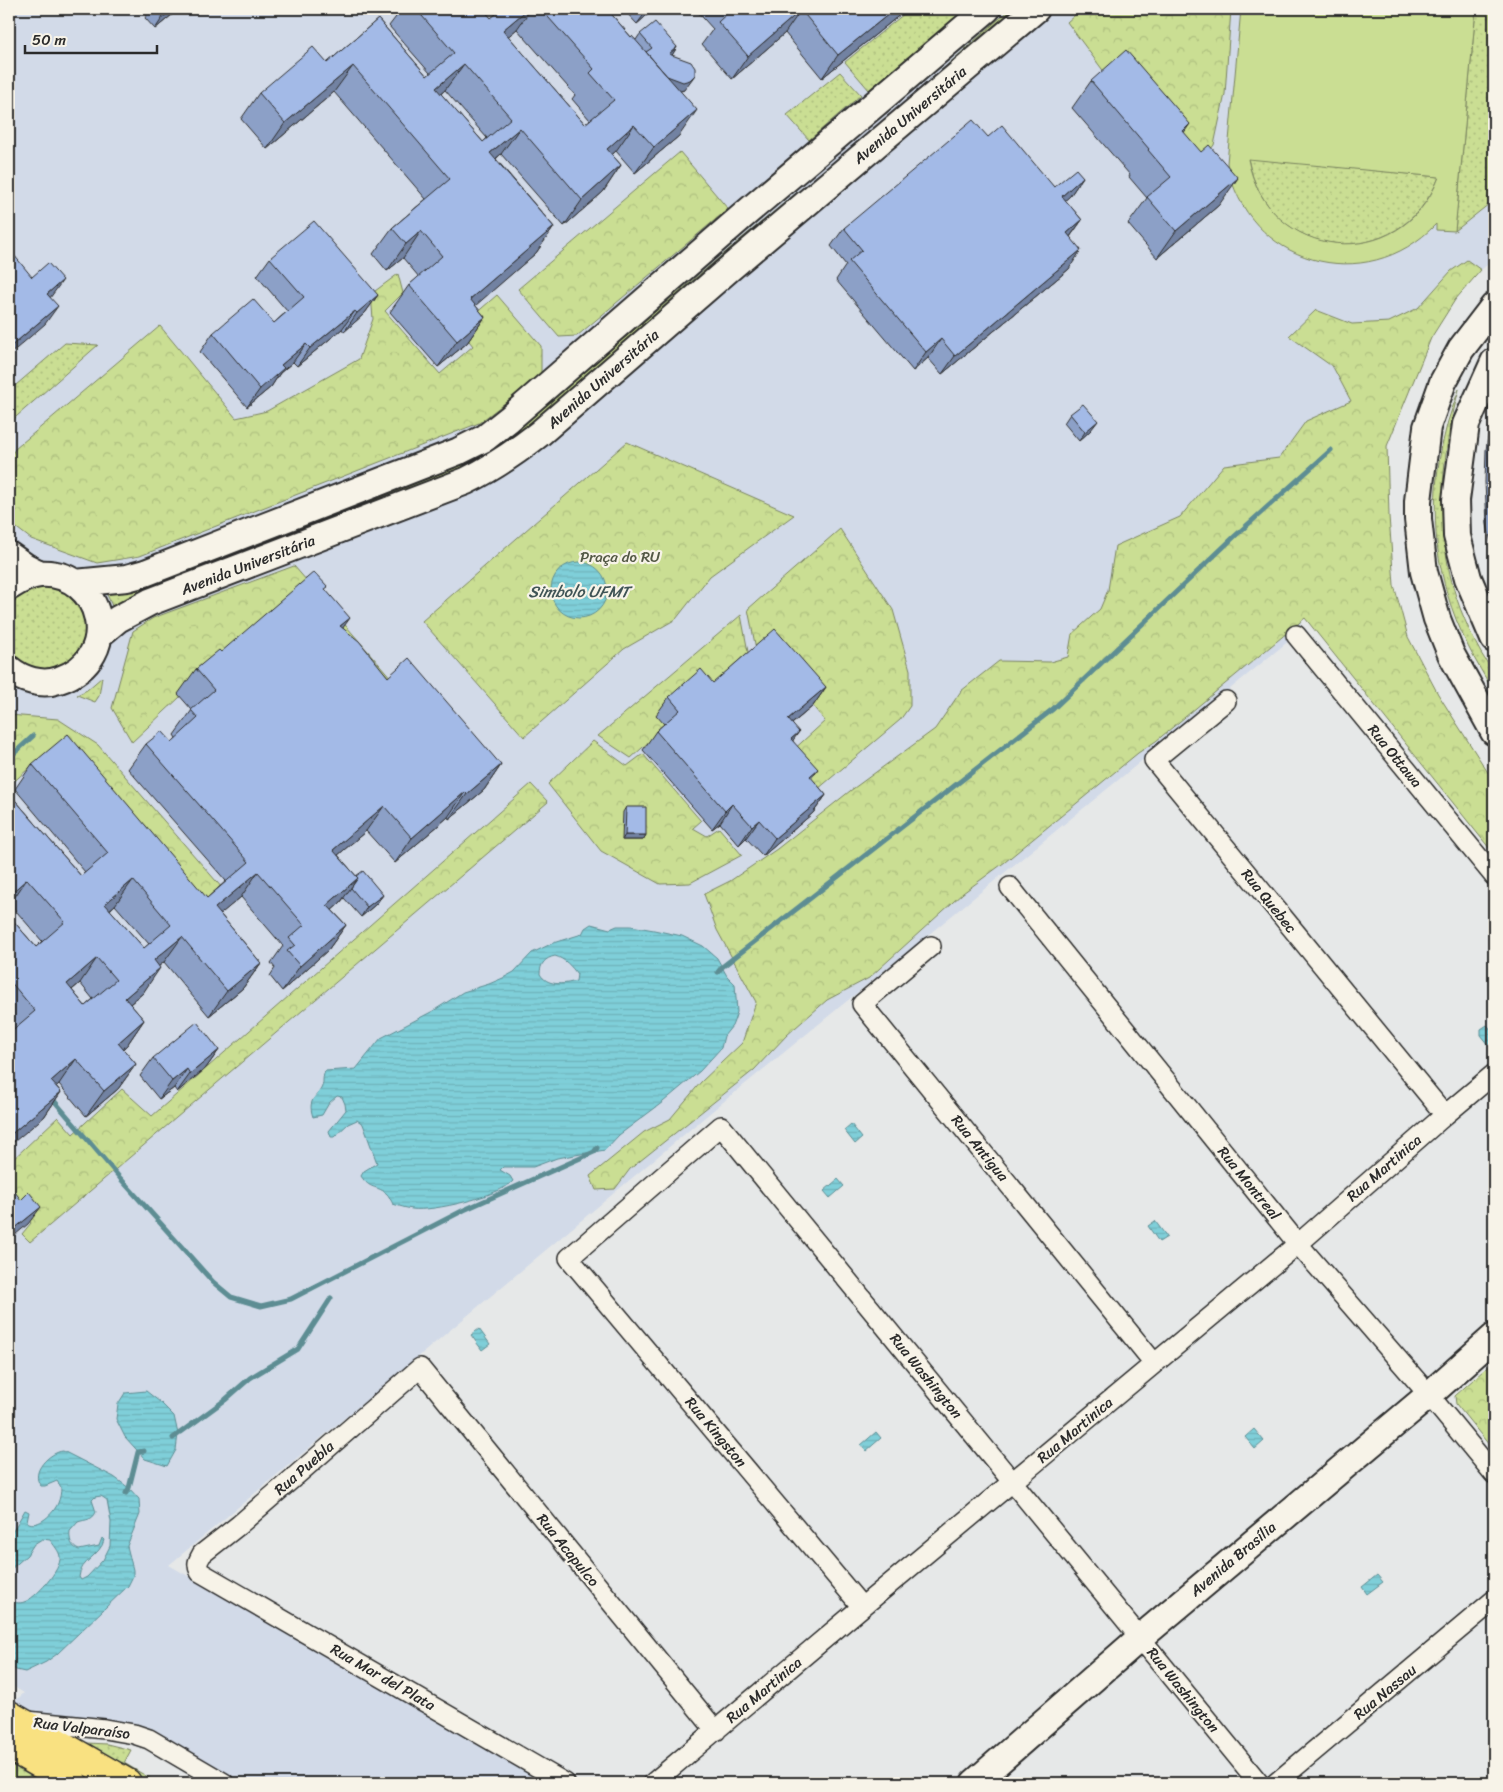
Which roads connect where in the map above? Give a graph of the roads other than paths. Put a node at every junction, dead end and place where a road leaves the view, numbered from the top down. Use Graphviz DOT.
graph roads {
  1 [pos="987,9"];
  2 [pos="1036,9"];
  3 [pos="1494,306"];
  4 [pos="1494,362"];
  5 [pos="9,555"];
  6 [pos="40,574"];
  7 [pos="75,583"];
  8 [pos="9,587"];
  9 [pos="100,634"];
  10 [pos="1296,635"];
  11 [pos="1494,639"];
  12 [pos="9,669"];
  13 [pos="1226,701"];
  14 [pos="1494,732"];
  15 [pos="1494,876"];
  16 [pos="1010,887"];
  17 [pos="931,946"];
  18 [pos="1494,1074"];
  19 [pos="1444,1115"];
  20 [pos="1298,1244"];
  21 [pos="569,1258"];
  22 [pos="1494,1337"];
  23 [pos="1154,1363"];
  24 [pos="420,1368"];
  25 [pos="1429,1395"];
  26 [pos="1494,1474"];
  27 [pos="1013,1482"];
  28 [pos="200,1572"];
  29 [pos="1494,1600"];
  30 [pos="862,1606"];
  31 [pos="1140,1638"];
  32 [pos="13,1717"];
  33 [pos="716,1731"];
  34 [pos="9,1746"];
  35 [pos="73,1783"];
  36 [pos="127,1783"];
  37 [pos="224,1783"];
  38 [pos="566,1783"];
  39 [pos="653,1783"];
  40 [pos="974,1783"];
  41 [pos="1259,1783"];
  42 [pos="1276,1783"];
  1 -- 7 [label="street, Avenida Universitária"];
  2 -- 9 [label="street, Avenida Universitária"];
  3 -- 14 [label="street"];
  4 -- 11 [label="street"];
  5 -- 6 [label="street, Avenida Universitária"];
  6 -- 7 [label="street, Avenida Universitária"];
  6 -- 8 [label="street, Avenida Universitária"];
  7 -- 9 [label="street"];
  9 -- 12 [label="street"];
  10 -- 15 [label="street, Rua Ottawa"];
  13 -- 19 [label="street, Rua Quebec"];
  16 -- 20 [label="street, Rua Montreal"];
  17 -- 23 [label="street, Rua Antigua"];
  18 -- 19 [label="street, Rua Martinica"];
  19 -- 20 [label="street, Rua Martinica"];
  20 -- 23 [label="street, Rua Martinica"];
  20 -- 25 [label="street, Rua Montreal"];
  21 -- 27 [label="street, Rua Washington"];
  21 -- 30 [label="street, Rua Kingston"];
  22 -- 25 [label="street, Avenida Brasília"];
  23 -- 27 [label="street, Rua Martinica"];
  24 -- 28 [label="street, Rua Puebla"];
  24 -- 33 [label="street, Rua Acapulco"];
  25 -- 26 [label="street, Rua Montreal"];
  25 -- 31 [label="street, Avenida Brasília"];
  27 -- 30 [label="street, Rua Martinica"];
  27 -- 31 [label="street, Rua Washington"];
  28 -- 38 [label="street, Rua Mar del Plata"];
  29 -- 42 [label="street, Rua Nassau"];
  30 -- 33 [label="street, Rua Martinica"];
  31 -- 40 [label="street, Avenida Brasília"];
  31 -- 41 [label="street, Rua Washington"];
  32 -- 36 [label="main road"];
  32 -- 37 [label="street, Rua Valparaíso"];
  33 -- 39 [label="street, Rua Martinica"];
  34 -- 35 [label="main road"];
}
